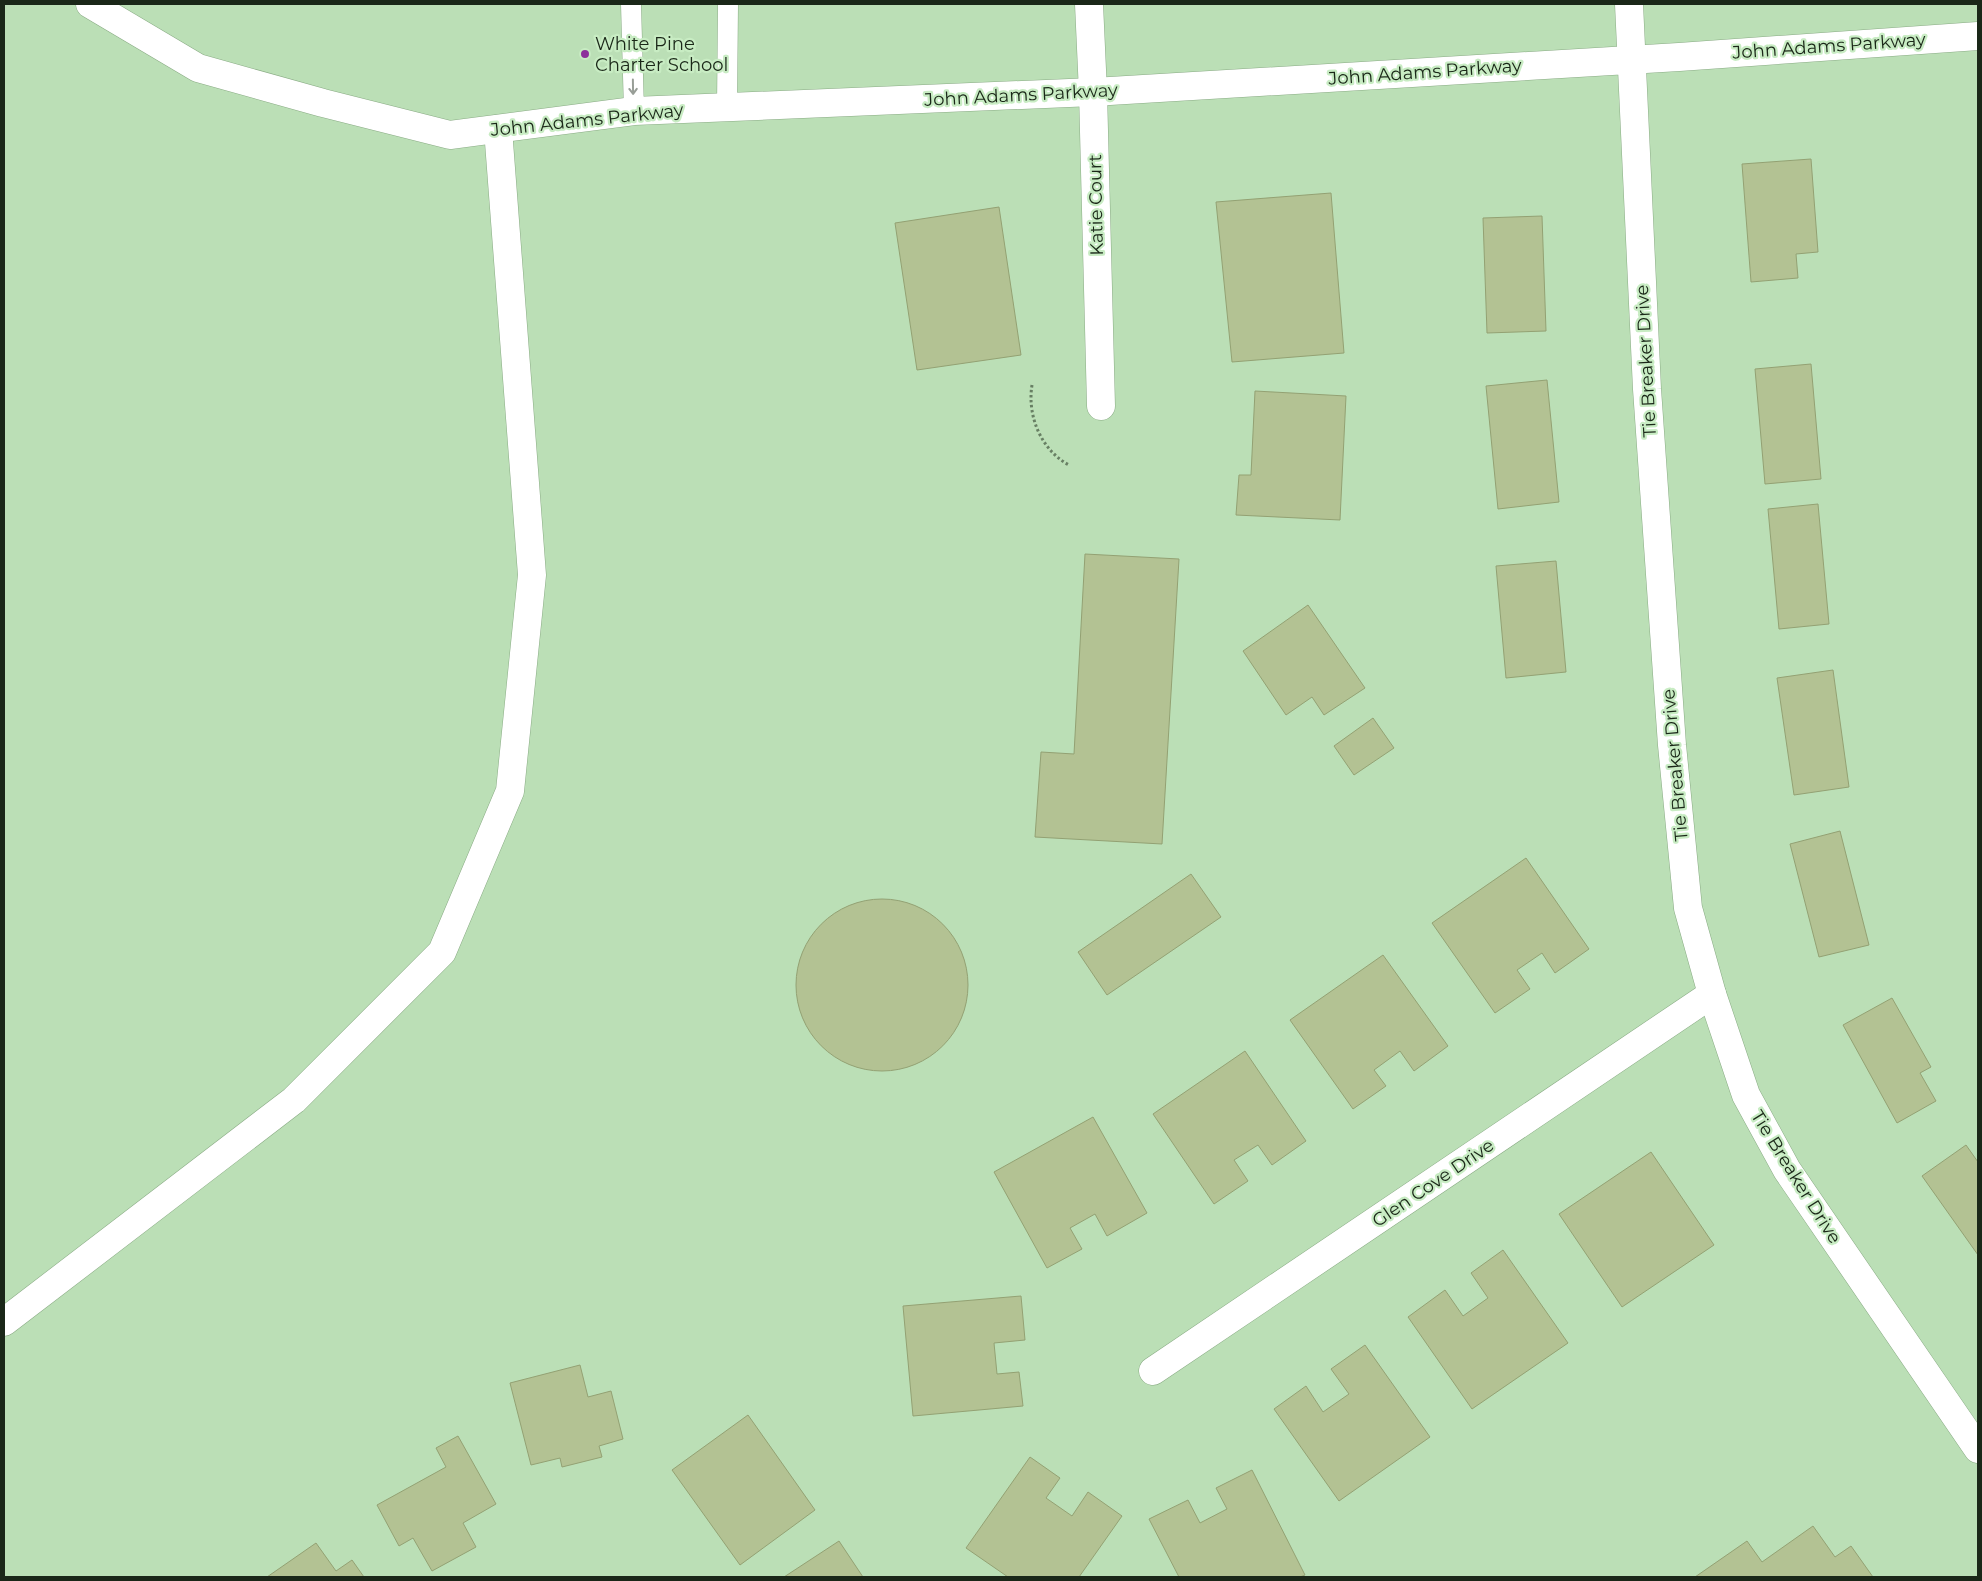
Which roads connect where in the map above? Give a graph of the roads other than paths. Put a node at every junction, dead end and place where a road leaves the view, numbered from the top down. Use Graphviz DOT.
graph roads {
  1 [pos="90,4"];
  2 [pos="631,4"];
  3 [pos="728,4"];
  4 [pos="1088,4"];
  5 [pos="1629,4"];
  6 [pos="1978,36"];
  7 [pos="1631,60"];
  8 [pos="1093,92"];
  9 [pos="727,108"];
  10 [pos="634,111"];
  11 [pos="498,129"];
  12 [pos="1101,406"];
  13 [pos="1712,994"];
  14 [pos="4,1322"];
  15 [pos="1153,1371"];
  16 [pos="1978,1449"];
  1 -- 11 [label="street, John Adams Parkway"];
  2 -- 10 [label="lane, one-way"];
  3 -- 9 [label="lane"];
  4 -- 8 [label="street, Katie Court"];
  5 -- 7 [label="street, Tie Breaker Drive"];
  6 -- 7 [label="street, John Adams Parkway"];
  7 -- 8 [label="street, John Adams Parkway"];
  7 -- 13 [label="street, Tie Breaker Drive"];
  8 -- 9 [label="street, John Adams Parkway"];
  8 -- 12 [label="street, Katie Court"];
  9 -- 10 [label="street, John Adams Parkway"];
  10 -- 11 [label="street, John Adams Parkway"];
  11 -- 14 [label="street"];
  13 -- 15 [label="street, Glen Cove Drive"];
  13 -- 16 [label="street, Tie Breaker Drive"];
}
